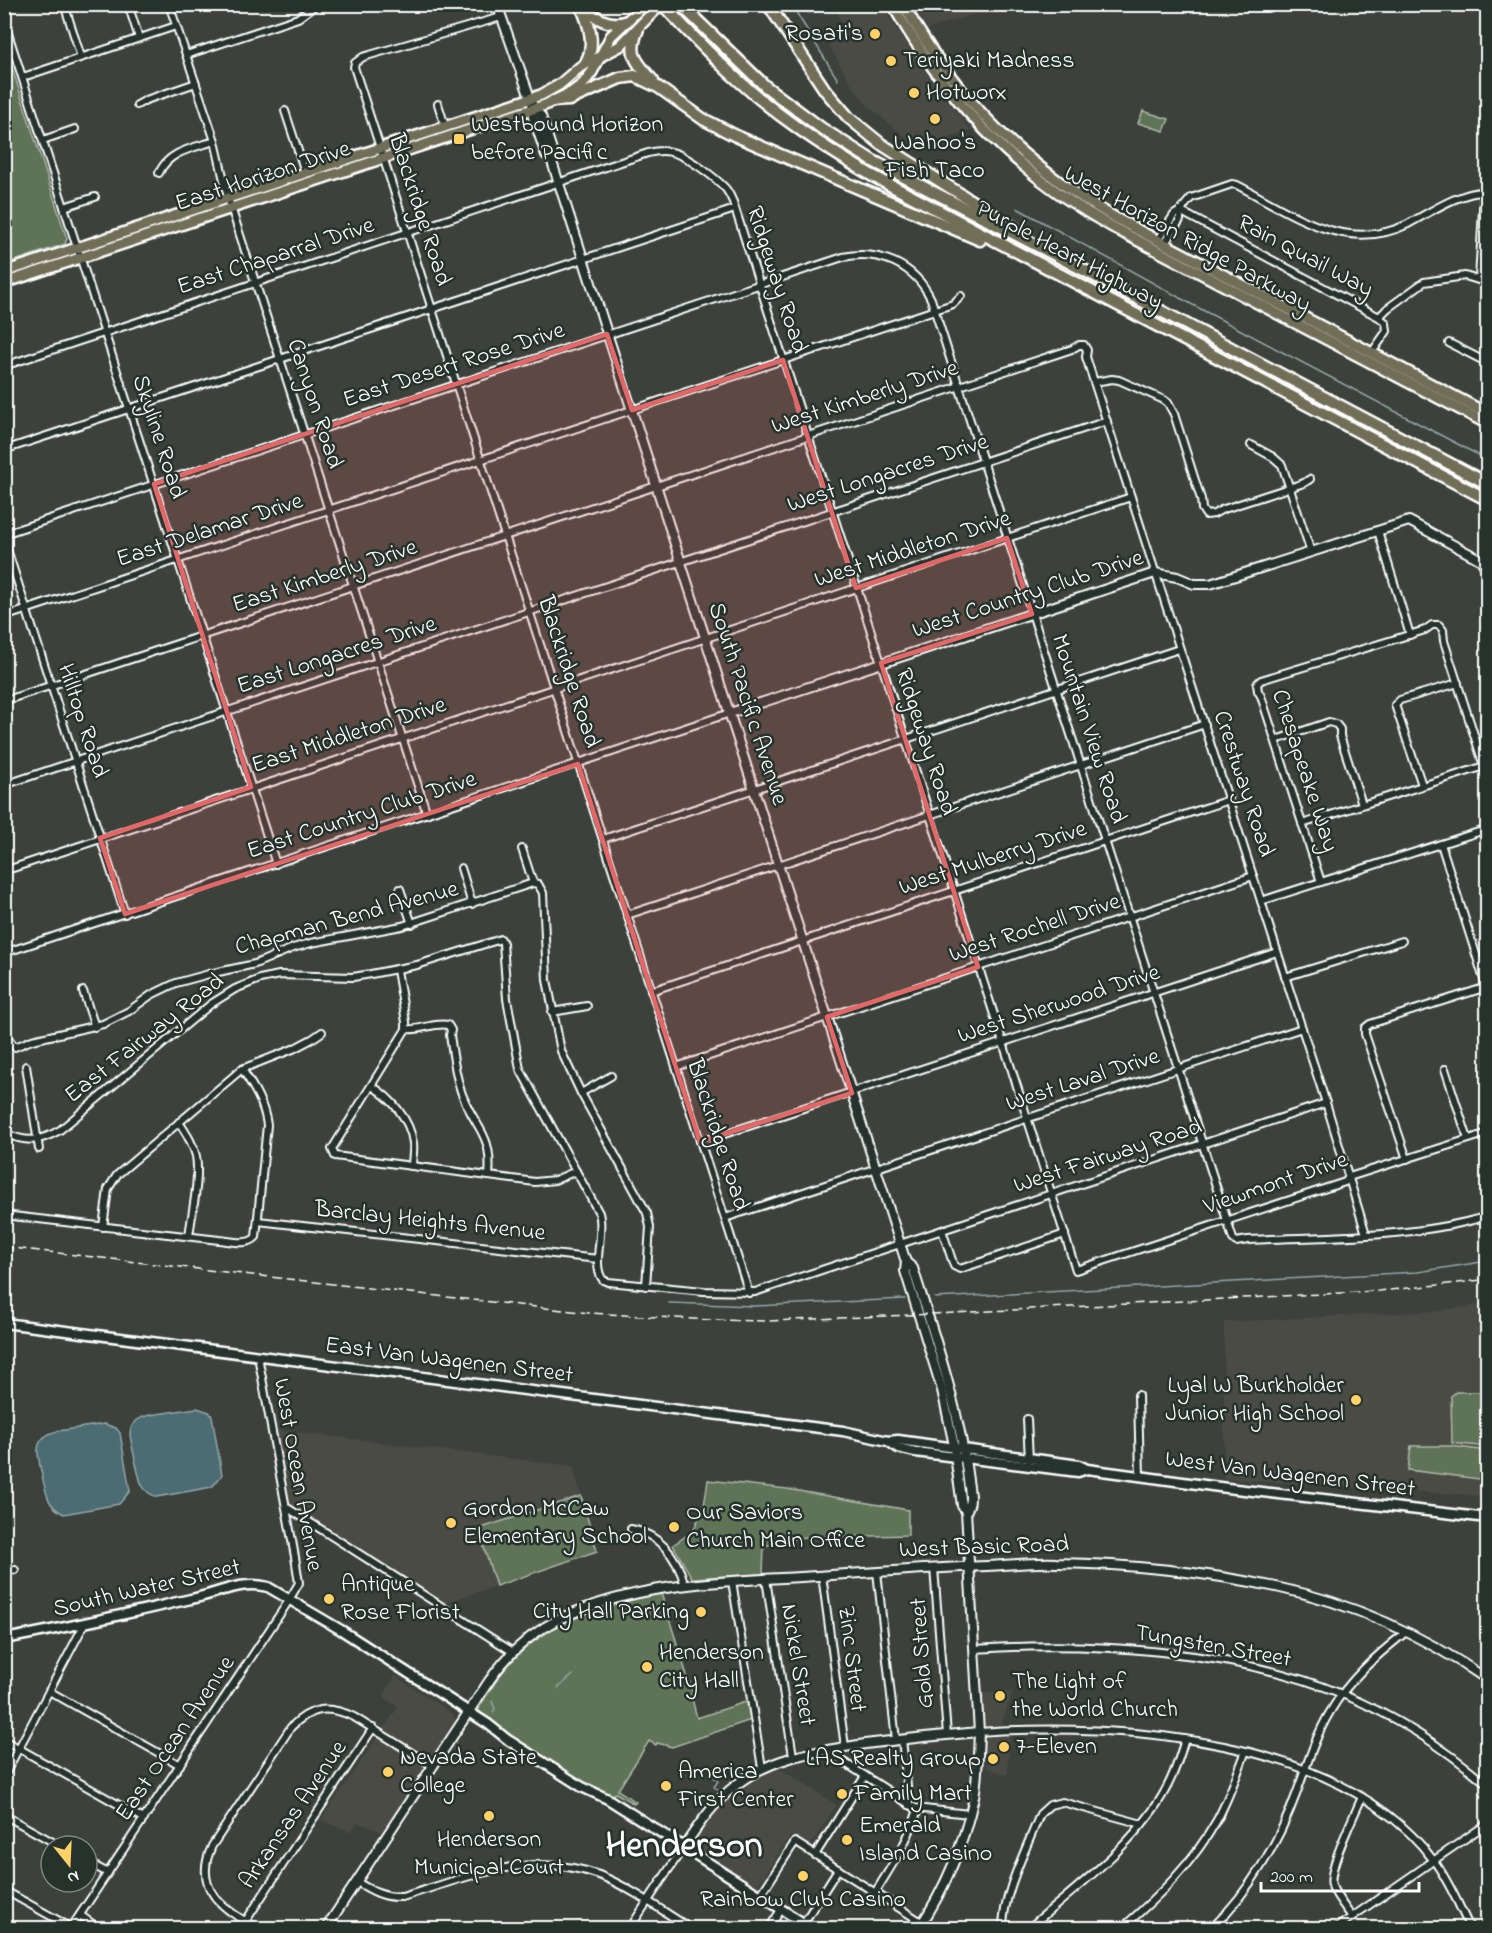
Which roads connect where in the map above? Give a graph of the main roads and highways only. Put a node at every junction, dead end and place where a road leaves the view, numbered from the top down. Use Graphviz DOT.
graph roads {
  1 [pos="580,4"];
  2 [pos="645,4"];
  3 [pos="662,4"];
  4 [pos="680,4"];
  5 [pos="768,4"];
  6 [pos="892,4"];
  7 [pos="903,4"];
  8 [pos="627,21"];
  9 [pos="641,26"];
  10 [pos="928,53"];
  11 [pos="599,57"];
  12 [pos="585,64"];
  13 [pos="658,87"];
  14 [pos="553,101"];
  15 [pos="964,108"];
  16 [pos="986,120"];
  17 [pos="1046,178"];
  18 [pos="138,228"];
  19 [pos="1116,229"];
  20 [pos="1161,243"];
  21 [pos="1059,257"];
  22 [pos="81,258"];
  23 [pos="4,272"];
  24 [pos="1070,280"];
  25 [pos="4,283"];
  26 [pos="1370,350"];
  27 [pos="1384,371"];
  28 [pos="1488,414"];
  29 [pos="1488,424"];
  30 [pos="1488,483"];
  31 [pos="1488,500"];
  32 [pos="4,1323"];
  33 [pos="960,1453"];
  34 [pos="1488,1518"];
  35 [pos="4,1639"];
  36 [pos="807,1926"];
  1 -- 8 [label="highway"];
  1 -- 12 [label="highway"];
  2 -- 8 [label="main road, East Horizon Drive"];
  3 -- 9 [label="main road, East Horizon Drive"];
  3 -- 24 [label="highway, Purple Heart Highway"];
  4 -- 21 [label="highway, Purple Heart Highway"];
  5 -- 21 [label="highway"];
  6 -- 10 [label="main road, West Horizon Ridge Parkway"];
  7 -- 10 [label="main road, West Horizon Ridge Parkway"];
  8 -- 11 [label="main road, East Horizon Drive"];
  9 -- 11 [label="main road, East Horizon Drive"];
  9 -- 13 [label="highway"];
  10 -- 15 [label="main road, West Horizon Ridge Parkway"];
  10 -- 16 [label="main road, West Horizon Ridge Parkway"];
  11 -- 12 [label="main road, East Horizon Drive"];
  11 -- 14 [label="main road, East Horizon Drive"];
  12 -- 18 [label="main road, East Horizon Drive"];
  13 -- 14 [label="highway"];
  13 -- 24 [label="highway"];
  14 -- 22 [label="main road, East Horizon Drive"];
  15 -- 16 [label="main road"];
  15 -- 17 [label="main road, West Horizon Ridge Parkway"];
  16 -- 17 [label="main road, West Horizon Ridge Parkway"];
  17 -- 19 [label="main road, West Horizon Ridge Parkway"];
  17 -- 20 [label="main road, West Horizon Ridge Parkway"];
  18 -- 22 [label="main road"];
  18 -- 23 [label="main road, East Horizon Drive"];
  19 -- 20 [label="main road"];
  19 -- 27 [label="main road, West Horizon Ridge Parkway"];
  20 -- 26 [label="main road, West Horizon Ridge Parkway"];
  21 -- 30 [label="highway, Purple Heart Highway"];
  22 -- 25 [label="main road, East Horizon Drive"];
  24 -- 31 [label="highway, Purple Heart Highway"];
  26 -- 27 [label="main road"];
  26 -- 28 [label="main road, West Horizon Ridge Parkway"];
  27 -- 29 [label="main road, West Horizon Ridge Parkway"];
  32 -- 33 [label="main road, East Van Wagenen Street"];
  33 -- 34 [label="main road, West Van Wagenen Street"];
  35 -- 36 [label="main road, South Water Street"];
}
